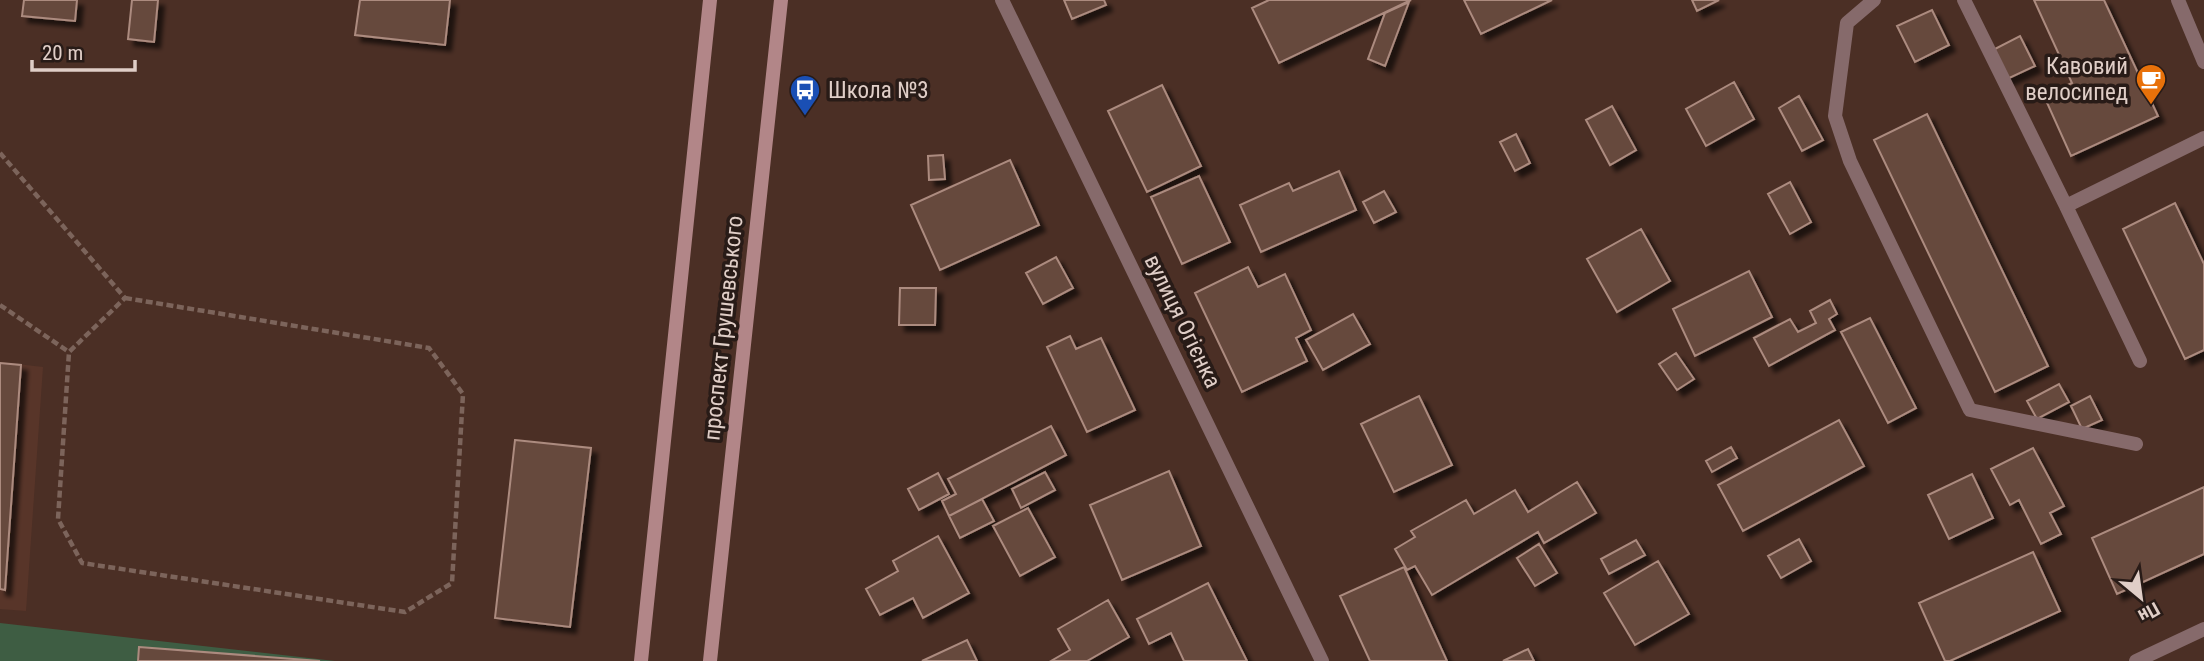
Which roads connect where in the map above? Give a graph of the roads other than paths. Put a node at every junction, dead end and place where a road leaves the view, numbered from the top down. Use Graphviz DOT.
graph roads {
  1 [pos="710,0"];
  2 [pos="781,0"];
  3 [pos="1002,0"];
  4 [pos="1874,0"];
  5 [pos="1964,0"];
  6 [pos="2178,0"];
  7 [pos="2204,62"];
  8 [pos="2204,138"];
  9 [pos="2066,206"];
  10 [pos="2140,361"];
  11 [pos="2136,444"];
  12 [pos="2204,629"];
  13 [pos="641,661"];
  14 [pos="710,661"];
  15 [pos="1322,661"];
  16 [pos="2136,661"];
  1 -- 13 [label="main road, проспект Грушевського"];
  2 -- 14 [label="main road, проспект Грушевського"];
  3 -- 15 [label="street, вулиця Огієнка"];
  4 -- 11 [label="street"];
  5 -- 9 [label="street"];
  6 -- 7 [label="street"];
  8 -- 9 [label="street"];
  9 -- 10 [label="street"];
  12 -- 16 [label="street"];
}
